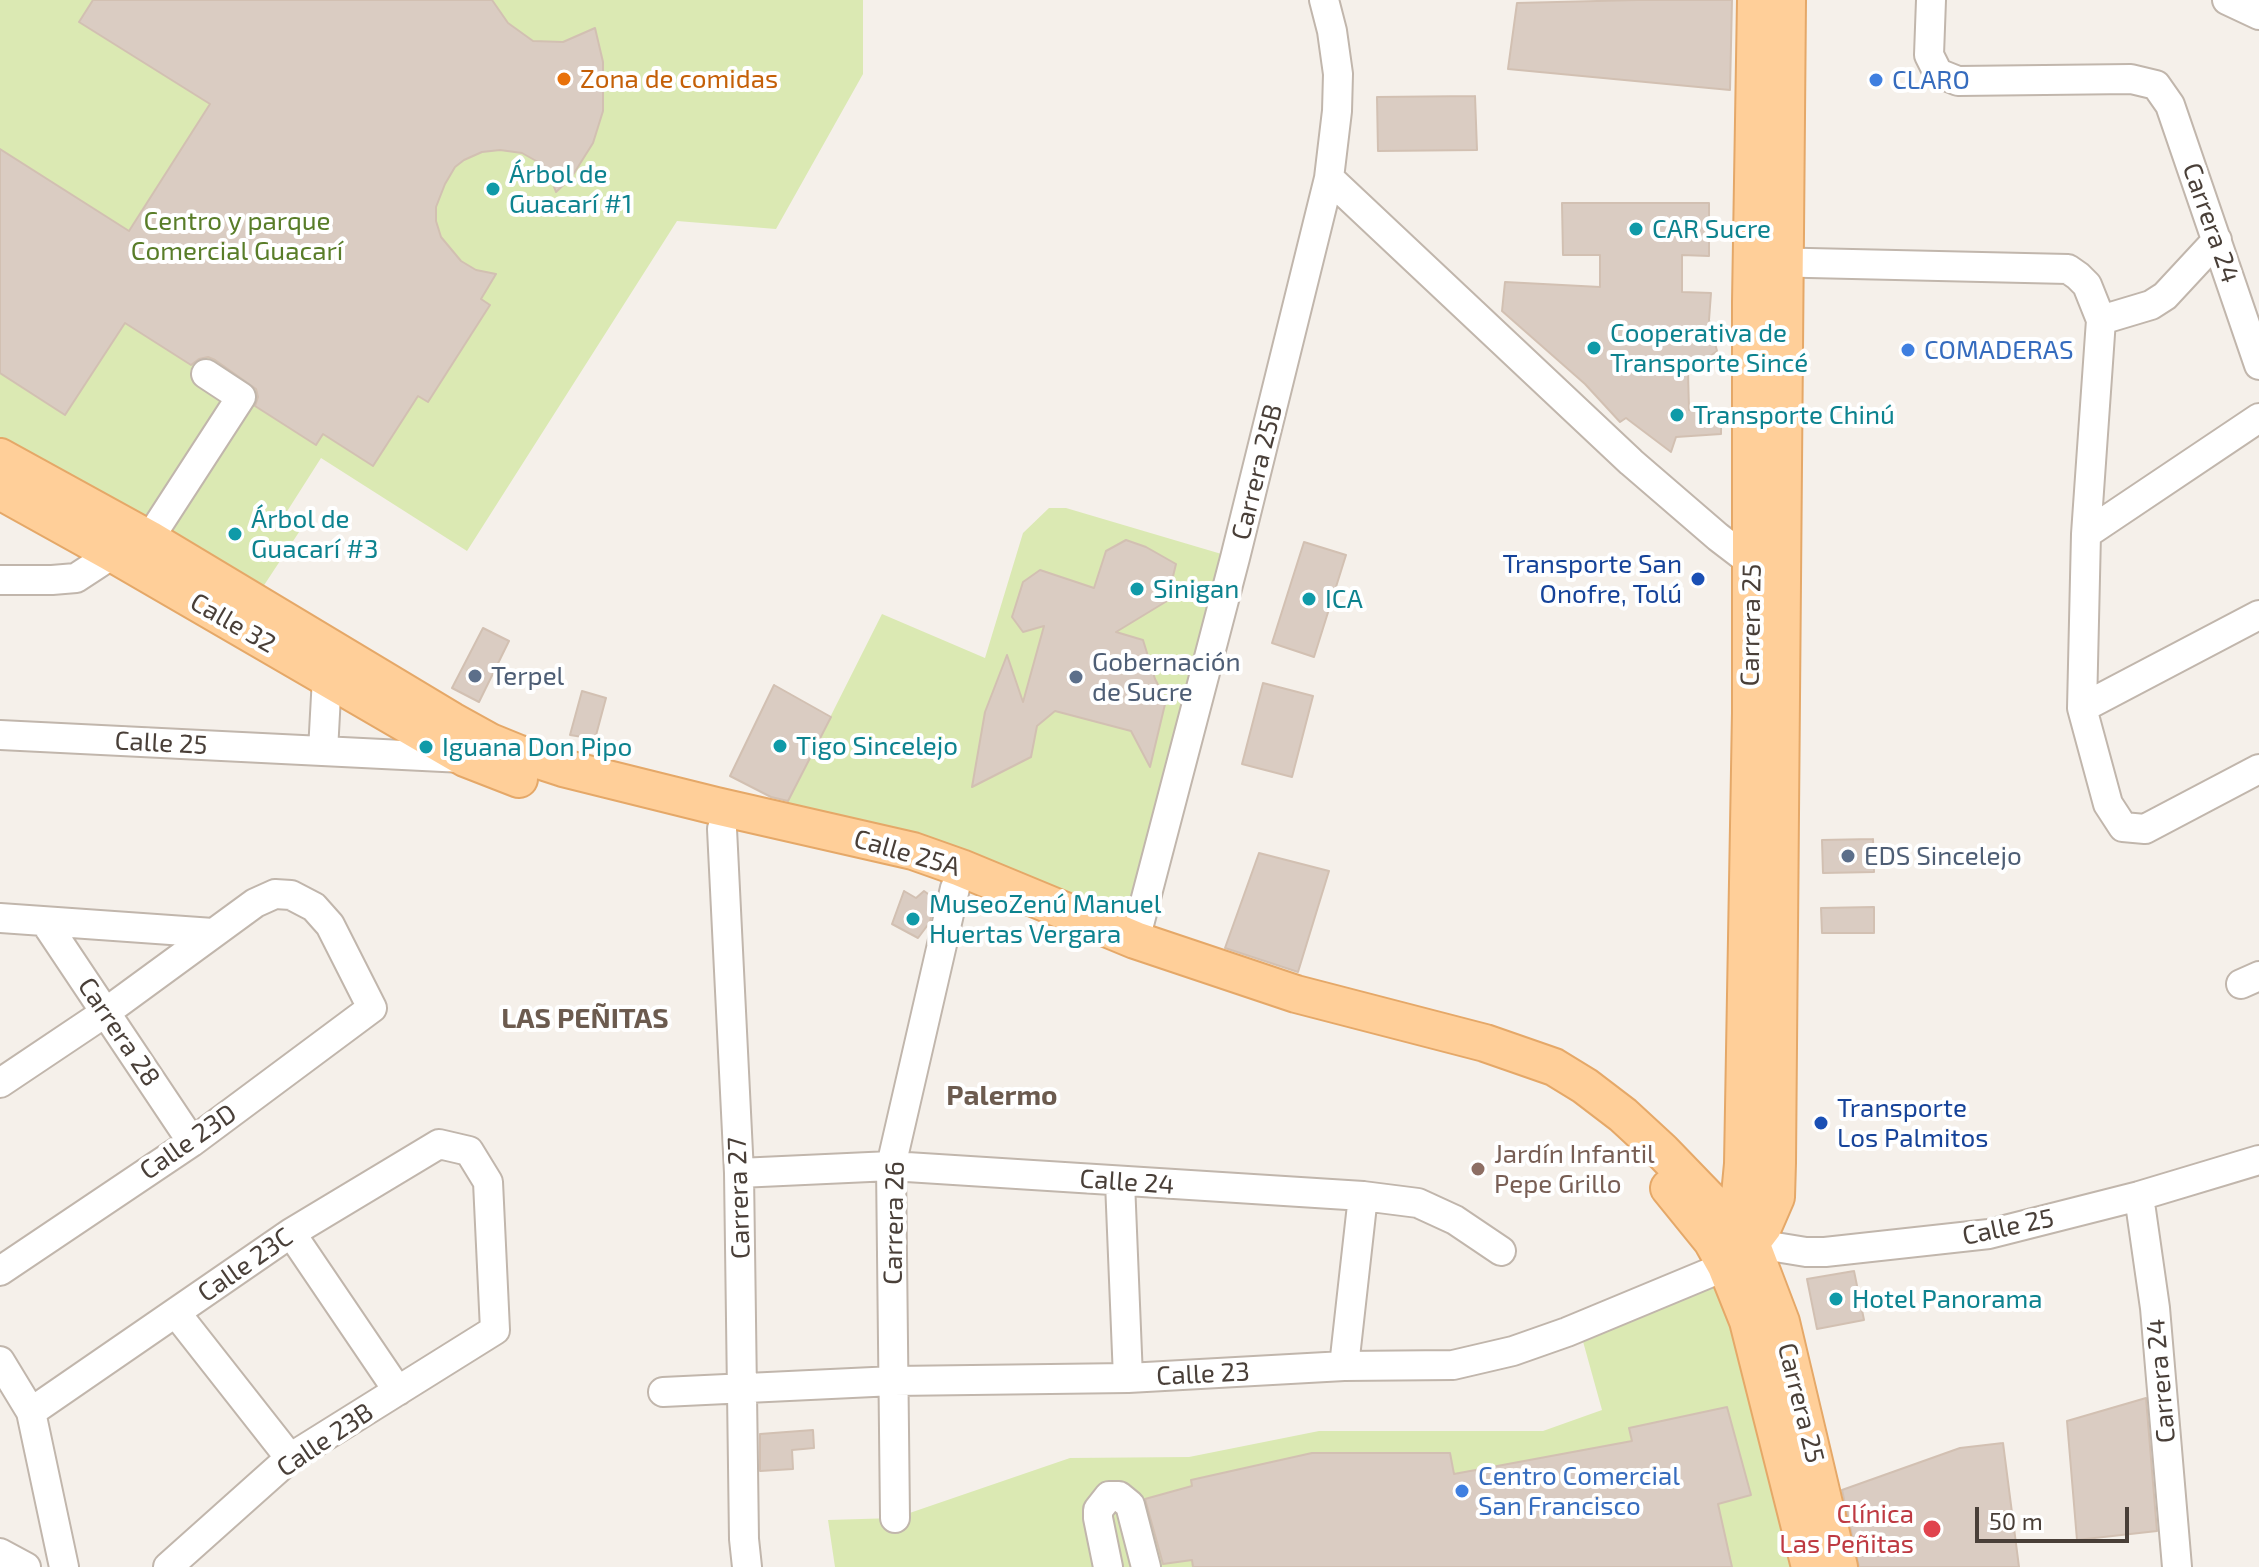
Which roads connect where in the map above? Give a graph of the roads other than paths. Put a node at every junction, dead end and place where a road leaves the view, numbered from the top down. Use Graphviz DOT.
graph roads {
  1 [pos="1324,0"];
  2 [pos="1756,0"];
  3 [pos="1787,0"];
  4 [pos="1931,0"];
  5 [pos="2227,0"];
  6 [pos="2259,15"];
  7 [pos="1329,178"];
  8 [pos="2217,240"];
  9 [pos="1769,262"];
  10 [pos="2101,320"];
  11 [pos="2259,365"];
  12 [pos="206,374"];
  13 [pos="2259,418"];
  14 [pos="0,457"];
  15 [pos="0,491"];
  16 [pos="2086,534"];
  17 [pos="129,539"];
  18 [pos="1752,563"];
  19 [pos="0,580"];
  20 [pos="2259,615"];
  21 [pos="333,665"];
  22 [pos="2082,708"];
  23 [pos="0,735"];
  24 [pos="323,751"];
  25 [pos="465,758"];
  26 [pos="2259,769"];
  27 [pos="722,829"];
  28 [pos="955,888"];
  29 [pos="989,900"];
  30 [pos="0,918"];
  31 [pos="45,922"];
  32 [pos="213,933"];
  33 [pos="1135,940"];
  34 [pos="106,1012"];
  35 [pos="0,1083"];
  36 [pos="192,1142"];
  37 [pos="2259,1160"];
  38 [pos="891,1166"];
  39 [pos="739,1173"];
  40 [pos="1120,1182"];
  41 [pos="1363,1196"];
  42 [pos="2139,1196"];
  43 [pos="291,1233"];
  44 [pos="1736,1241"];
  45 [pos="1501,1251"];
  46 [pos="0,1271"];
  47 [pos="176,1313"];
  48 [pos="495,1330"];
  49 [pos="0,1361"];
  50 [pos="1344,1366"];
  51 [pos="1128,1378"];
  52 [pos="894,1381"];
  53 [pos="742,1388"];
  54 [pos="398,1391"];
  55 [pos="663,1392"];
  56 [pos="31,1412"];
  57 [pos="290,1458"];
  58 [pos="895,1518"];
  59 [pos="0,1553"];
  60 [pos="26,1567"];
  61 [pos="64,1567"];
  62 [pos="168,1567"];
  63 [pos="747,1567"];
  64 [pos="1108,1567"];
  65 [pos="1146,1567"];
  66 [pos="1810,1567"];
  67 [pos="1839,1567"];
  68 [pos="2177,1567"];
  1 -- 7 [label="street, Carrera 25B"];
  2 -- 9 [label="main road, Carrera 25"];
  3 -- 9 [label="main road, Carrera 25"];
  4 -- 8 [label="street, Carrera 24"];
  5 -- 6 [label="street"];
  7 -- 18 [label="street"];
  7 -- 33 [label="street, Carrera 25B"];
  8 -- 10 [label="street"];
  8 -- 11 [label="street, Carrera 24"];
  9 -- 10 [label="street"];
  9 -- 18 [label="main road, Carrera 25"];
  9 -- 44 [label="main road, Carrera 25"];
  10 -- 16 [label="street"];
  12 -- 17 [label="street"];
  13 -- 16 [label="street"];
  14 -- 17 [label="main road, Calle 32"];
  15 -- 17 [label="main road, Calle 32"];
  16 -- 22 [label="street"];
  17 -- 19 [label="street"];
  17 -- 21 [label="main road, Calle 32"];
  18 -- 44 [label="main road, Carrera 25"];
  20 -- 22 [label="street"];
  21 -- 24 [label="street"];
  21 -- 25 [label="main road, Calle 32"];
  21 -- 33 [label="main road, Calle 25A"];
  22 -- 26 [label="street"];
  23 -- 24 [label="street, Calle 25"];
  24 -- 25 [label="street, Calle 25"];
  25 -- 27 [label="main road, Calle 25A"];
  27 -- 28 [label="main road, Calle 25A"];
  27 -- 39 [label="street, Carrera 27"];
  28 -- 29 [label="main road, Calle 25A"];
  28 -- 38 [label="street, Carrera 26"];
  29 -- 33 [label="main road"];
  29 -- 44 [label="main road, Calle 25A"];
  30 -- 31 [label="street"];
  31 -- 32 [label="street"];
  31 -- 34 [label="street, Carrera 28"];
  32 -- 34 [label="street"];
  32 -- 36 [label="street, Calle 23D"];
  33 -- 44 [label="main road, Calle 25A"];
  34 -- 35 [label="street"];
  34 -- 36 [label="street, Carrera 28"];
  36 -- 46 [label="street, Calle 23D"];
  37 -- 42 [label="street, Calle 25"];
  38 -- 39 [label="street, Calle 24"];
  38 -- 40 [label="street, Calle 24"];
  38 -- 52 [label="street, Carrera 26"];
  39 -- 53 [label="street, Carrera 27"];
  40 -- 41 [label="street, Calle 24"];
  40 -- 51 [label="street"];
  41 -- 45 [label="street, Calle 24"];
  41 -- 50 [label="street"];
  42 -- 44 [label="street, Calle 25"];
  42 -- 68 [label="street, Carrera 24"];
  43 -- 47 [label="street, Calle 23C"];
  43 -- 48 [label="street, Calle 23C"];
  43 -- 54 [label="street"];
  44 -- 50 [label="street, Calle 23"];
  44 -- 66 [label="main road, Carrera 25"];
  44 -- 67 [label="main road, Carrera 25"];
  47 -- 56 [label="street, Calle 23C"];
  47 -- 57 [label="street"];
  48 -- 54 [label="street, Calle 23B"];
  49 -- 56 [label="street"];
  50 -- 51 [label="street, Calle 23"];
  51 -- 52 [label="street, Calle 23"];
  52 -- 53 [label="street, Calle 23"];
  52 -- 58 [label="street, Carrera 26"];
  53 -- 55 [label="street, Calle 23"];
  53 -- 63 [label="street, Carrera 27"];
  54 -- 57 [label="street, Calle 23B"];
  56 -- 61 [label="street"];
  57 -- 62 [label="street, Calle 23B"];
  59 -- 60 [label="street"];
  64 -- 65 [label="street"];
}
